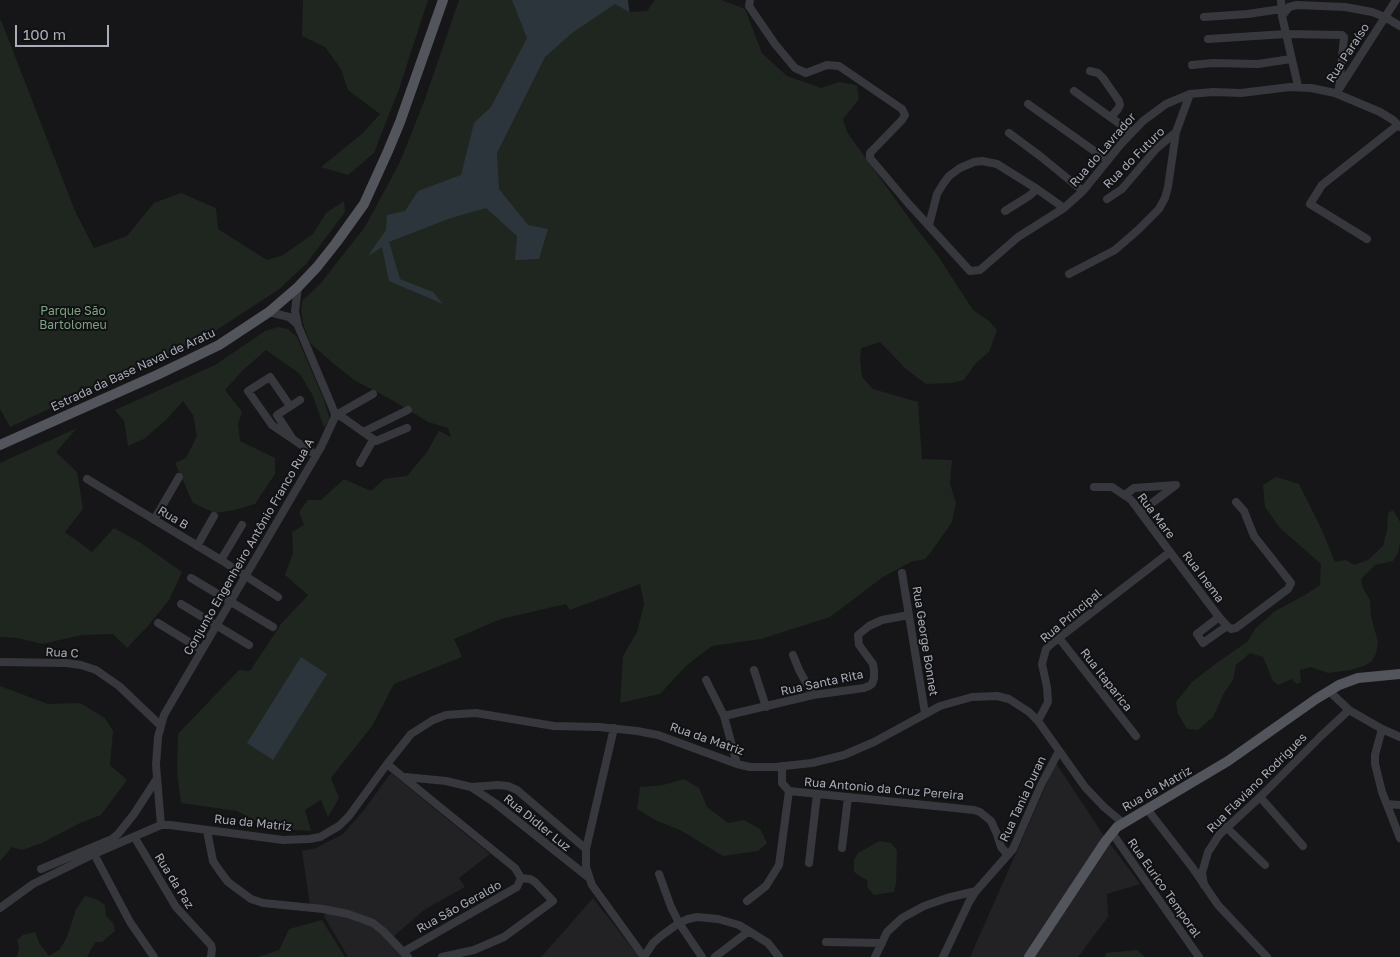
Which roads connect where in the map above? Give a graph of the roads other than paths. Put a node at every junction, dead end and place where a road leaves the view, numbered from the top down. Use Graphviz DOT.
graph roads {
  1 [pos="443,0"];
  2 [pos="1281,0"];
  3 [pos="1396,0"];
  4 [pos="749,3"];
  5 [pos="1281,12"];
  6 [pos="1204,17"];
  7 [pos="1385,17"];
  8 [pos="1400,26"];
  9 [pos="1286,34"];
  10 [pos="1208,39"];
  11 [pos="1291,59"];
  12 [pos="1192,65"];
  13 [pos="1090,71"];
  14 [pos="1298,86"];
  15 [pos="1074,91"];
  16 [pos="1337,91"];
  17 [pos="1190,94"];
  18 [pos="1028,104"];
  19 [pos="1111,117"];
  20 [pos="1399,126"];
  21 [pos="1131,132"];
  22 [pos="1176,132"];
  23 [pos="1009,133"];
  24 [pos="1107,160"];
  25 [pos="1037,188"];
  26 [pos="1083,191"];
  27 [pos="1108,199"];
  28 [pos="1064,208"];
  29 [pos="1005,211"];
  30 [pos="929,225"];
  31 [pos="1367,239"];
  32 [pos="1069,274"];
  33 [pos="298,287"];
  34 [pos="269,312"];
  35 [pos="298,326"];
  36 [pos="373,394"];
  37 [pos="300,400"];
  38 [pos="290,406"];
  39 [pos="408,410"];
  40 [pos="336,414"];
  41 [pos="407,428"];
  42 [pos="363,432"];
  43 [pos="373,440"];
  44 [pos="295,441"];
  45 [pos="0,445"];
  46 [pos="316,455"];
  47 [pos="360,463"];
  48 [pos="179,477"];
  49 [pos="87,479"];
  50 [pos="1094,487"];
  51 [pos="1125,494"];
  52 [pos="1236,502"];
  53 [pos="1140,512"];
  54 [pos="214,516"];
  55 [pos="154,520"];
  56 [pos="242,525"];
  57 [pos="197,546"];
  58 [pos="1170,552"];
  59 [pos="221,560"];
  60 [pos="902,573"];
  61 [pos="246,576"];
  62 [pos="191,578"];
  63 [pos="278,598"];
  64 [pos="230,601"];
  65 [pos="181,604"];
  66 [pos="908,615"];
  67 [pos="1219,617"];
  68 [pos="158,623"];
  69 [pos="217,625"];
  70 [pos="1227,626"];
  71 [pos="273,627"];
  72 [pos="1058,638"];
  73 [pos="249,645"];
  74 [pos="202,650"];
  75 [pos="793,655"];
  76 [pos="0,662"];
  77 [pos="754,670"];
  78 [pos="1400,674"];
  79 [pos="706,680"];
  80 [pos="1329,691"];
  81 [pos="813,695"];
  82 [pos="766,707"];
  83 [pos="1349,710"];
  84 [pos="925,713"];
  85 [pos="724,716"];
  86 [pos="1038,721"];
  87 [pos="160,725"];
  88 [pos="614,728"];
  89 [pos="1382,730"];
  90 [pos="1136,736"];
  91 [pos="1400,737"];
  92 [pos="1059,751"];
  93 [pos="387,764"];
  94 [pos="737,764"];
  95 [pos="782,766"];
  96 [pos="405,777"];
  97 [pos="156,780"];
  98 [pos="471,787"];
  99 [pos="789,791"];
  100 [pos="817,794"];
  101 [pos="848,797"];
  102 [pos="1260,797"];
  103 [pos="1387,804"];
  104 [pos="1400,805"];
  105 [pos="1147,809"];
  106 [pos="1123,823"];
  107 [pos="161,826"];
  108 [pos="1226,827"];
  109 [pos="207,831"];
  110 [pos="1112,832"];
  111 [pos="135,838"];
  112 [pos="1400,838"];
  113 [pos="1303,846"];
  114 [pos="842,848"];
  115 [pos="586,849"];
  116 [pos="94,854"];
  117 [pos="1008,855"];
  118 [pos="809,863"];
  119 [pos="1265,865"];
  120 [pos="41,869"];
  121 [pos="659,874"];
  122 [pos="588,877"];
  123 [pos="521,878"];
  124 [pos="1204,885"];
  125 [pos="976,891"];
  126 [pos="747,901"];
  127 [pos="0,908"];
  128 [pos="679,923"];
  129 [pos="749,931"];
  130 [pos="826,942"];
  131 [pos="882,943"];
  132 [pos="649,949"];
  133 [pos="406,954"];
  134 [pos="154,957"];
  135 [pos="211,957"];
  136 [pos="442,957"];
  137 [pos="644,957"];
  138 [pos="654,957"];
  139 [pos="702,957"];
  140 [pos="715,957"];
  141 [pos="779,957"];
  142 [pos="875,957"];
  143 [pos="943,957"];
  144 [pos="1029,957"];
  145 [pos="1199,957"];
  146 [pos="1267,957"];
  1 -- 33 [label="main road, Estrada da Base Naval de Aratu"];
  2 -- 5 [label="street"];
  3 -- 7 [label="street, Rua Paraíso"];
  4 -- 30 [label="street"];
  5 -- 6 [label="street"];
  5 -- 7 [label="street"];
  5 -- 9 [label="street"];
  7 -- 8 [label="street"];
  7 -- 16 [label="street, Rua Paraíso"];
  9 -- 10 [label="street"];
  9 -- 11 [label="street"];
  9 -- 16 [label="street"];
  11 -- 12 [label="street"];
  11 -- 14 [label="street"];
  13 -- 19 [label="street"];
  14 -- 16 [label="street, Rua do Lavrador"];
  14 -- 17 [label="street, Rua do Lavrador"];
  15 -- 19 [label="street"];
  16 -- 20 [label="street, Rua do Lavrador"];
  17 -- 21 [label="street, Rua do Lavrador"];
  17 -- 22 [label="street"];
  18 -- 24 [label="street"];
  19 -- 21 [label="street"];
  20 -- 31 [label="street"];
  21 -- 24 [label="street, Rua do Lavrador"];
  22 -- 27 [label="street, Rua do Futuro"];
  22 -- 32 [label="street"];
  23 -- 26 [label="street"];
  24 -- 26 [label="street, Rua do Lavrador"];
  25 -- 28 [label="street"];
  25 -- 29 [label="street"];
  25 -- 30 [label="street"];
  26 -- 28 [label="street, Rua do Lavrador"];
  28 -- 30 [label="street, Rua do Lavrador"];
  33 -- 34 [label="main road, Estrada da Base Naval de Aratu"];
  33 -- 35 [label="street"];
  34 -- 35 [label="street"];
  34 -- 45 [label="main road, Estrada da Base Naval de Aratu"];
  35 -- 40 [label="street"];
  36 -- 40 [label="street"];
  37 -- 38 [label="street"];
  38 -- 44 [label="street"];
  38 -- 44 [label="street"];
  39 -- 42 [label="street"];
  40 -- 42 [label="street"];
  40 -- 46 [label="street, Conjunto Engenheiro Antônio Franco Rua A"];
  41 -- 43 [label="street"];
  42 -- 43 [label="street"];
  43 -- 47 [label="street"];
  44 -- 46 [label="street"];
  46 -- 61 [label="street, Conjunto Engenheiro Antônio Franco Rua A"];
  48 -- 55 [label="street"];
  49 -- 55 [label="street, Rua B"];
  50 -- 51 [label="street"];
  51 -- 53 [label="street, Rua Mare"];
  51 -- 53 [label="street"];
  52 -- 70 [label="street"];
  53 -- 58 [label="street, Rua Mare"];
  54 -- 57 [label="street"];
  55 -- 57 [label="street, Rua B"];
  56 -- 59 [label="street"];
  57 -- 59 [label="street, Rua B"];
  58 -- 67 [label="street, Rua Inema"];
  58 -- 72 [label="street, Rua Principal"];
  59 -- 61 [label="street, Rua B"];
  60 -- 66 [label="street, Rua George Bonnet"];
  61 -- 63 [label="street, Rua B"];
  61 -- 64 [label="street, Conjunto Engenheiro Antônio Franco Rua A"];
  62 -- 64 [label="street"];
  64 -- 69 [label="street, Conjunto Engenheiro Antônio Franco Rua A"];
  64 -- 71 [label="street"];
  65 -- 69 [label="street"];
  66 -- 81 [label="street, Rua Santa Rita"];
  66 -- 84 [label="street, Rua George Bonnet"];
  67 -- 70 [label="street, Rua Inema"];
  67 -- 70 [label="street, Rua Inema"];
  68 -- 74 [label="street"];
  69 -- 73 [label="street"];
  69 -- 74 [label="street, Conjunto Engenheiro Antônio Franco Rua A"];
  72 -- 86 [label="street, Rua Principal"];
  72 -- 90 [label="street, Rua Itaparica"];
  74 -- 87 [label="street, Conjunto Engenheiro Antônio Franco Rua A"];
  75 -- 81 [label="street"];
  76 -- 87 [label="street, Rua C"];
  77 -- 82 [label="street"];
  78 -- 80 [label="main road, Rua da Matriz"];
  79 -- 85 [label="street"];
  80 -- 83 [label="street"];
  80 -- 105 [label="main road, Rua da Matriz"];
  81 -- 82 [label="street, Rua Santa Rita"];
  82 -- 85 [label="street, Rua Santa Rita"];
  83 -- 89 [label="street"];
  83 -- 102 [label="street, Rua Flaviano Rodrigues"];
  84 -- 86 [label="street, Rua da Matriz"];
  84 -- 95 [label="street, Rua da Matriz"];
  85 -- 94 [label="street"];
  86 -- 92 [label="street, Rua da Matriz"];
  87 -- 97 [label="street, Conjunto Engenheiro Antônio Franco Rua A"];
  88 -- 93 [label="street, Rua da Matriz"];
  88 -- 94 [label="street, Rua da Matriz"];
  88 -- 115 [label="street"];
  89 -- 91 [label="street"];
  89 -- 103 [label="street"];
  92 -- 106 [label="street, Rua da Matriz"];
  92 -- 117 [label="street, Rua Tania Duran"];
  93 -- 96 [label="street"];
  93 -- 109 [label="street, Rua da Matriz"];
  94 -- 95 [label="street, Rua da Matriz"];
  95 -- 99 [label="street, Rua Antonio da Cruz Pereira"];
  96 -- 98 [label="street, Rua Didler Luz"];
  96 -- 123 [label="street"];
  97 -- 107 [label="street, Conjunto Engenheiro Antônio Franco Rua A"];
  97 -- 120 [label="street"];
  98 -- 115 [label="street, Rua Didler Luz"];
  98 -- 122 [label="street, Rua Didler Luz"];
  99 -- 100 [label="street, Rua Antonio da Cruz Pereira"];
  99 -- 126 [label="street"];
  100 -- 101 [label="street, Rua Antonio da Cruz Pereira"];
  100 -- 118 [label="street"];
  101 -- 114 [label="street"];
  101 -- 117 [label="street, Rua Antonio da Cruz Pereira"];
  102 -- 108 [label="street, Rua Flaviano Rodrigues"];
  102 -- 113 [label="street"];
  103 -- 104 [label="street"];
  103 -- 112 [label="street"];
  105 -- 106 [label="main road, Rua da Matriz"];
  105 -- 124 [label="street"];
  106 -- 110 [label="main road"];
  107 -- 109 [label="street, Rua da Matriz"];
  107 -- 111 [label="street"];
  108 -- 119 [label="street"];
  108 -- 124 [label="street, Rua Flaviano Rodrigues"];
  109 -- 133 [label="street"];
  110 -- 144 [label="main road"];
  110 -- 145 [label="street, Rua Eurico Temporal"];
  111 -- 116 [label="street"];
  111 -- 135 [label="street, Rua da Paz"];
  115 -- 122 [label="street"];
  116 -- 127 [label="street"];
  116 -- 134 [label="street"];
  117 -- 125 [label="street, Rua Tania Duran"];
  121 -- 128 [label="street"];
  122 -- 137 [label="street"];
  123 -- 133 [label="street, Rua São Geraldo"];
  123 -- 136 [label="street"];
  124 -- 146 [label="street"];
  125 -- 131 [label="street"];
  125 -- 143 [label="street, Rua Tania Duran"];
  128 -- 129 [label="street"];
  128 -- 132 [label="street"];
  128 -- 139 [label="street"];
  129 -- 140 [label="street"];
  129 -- 141 [label="street"];
  130 -- 131 [label="street"];
  131 -- 142 [label="street"];
  132 -- 137 [label="street"];
  132 -- 138 [label="street"];
}
